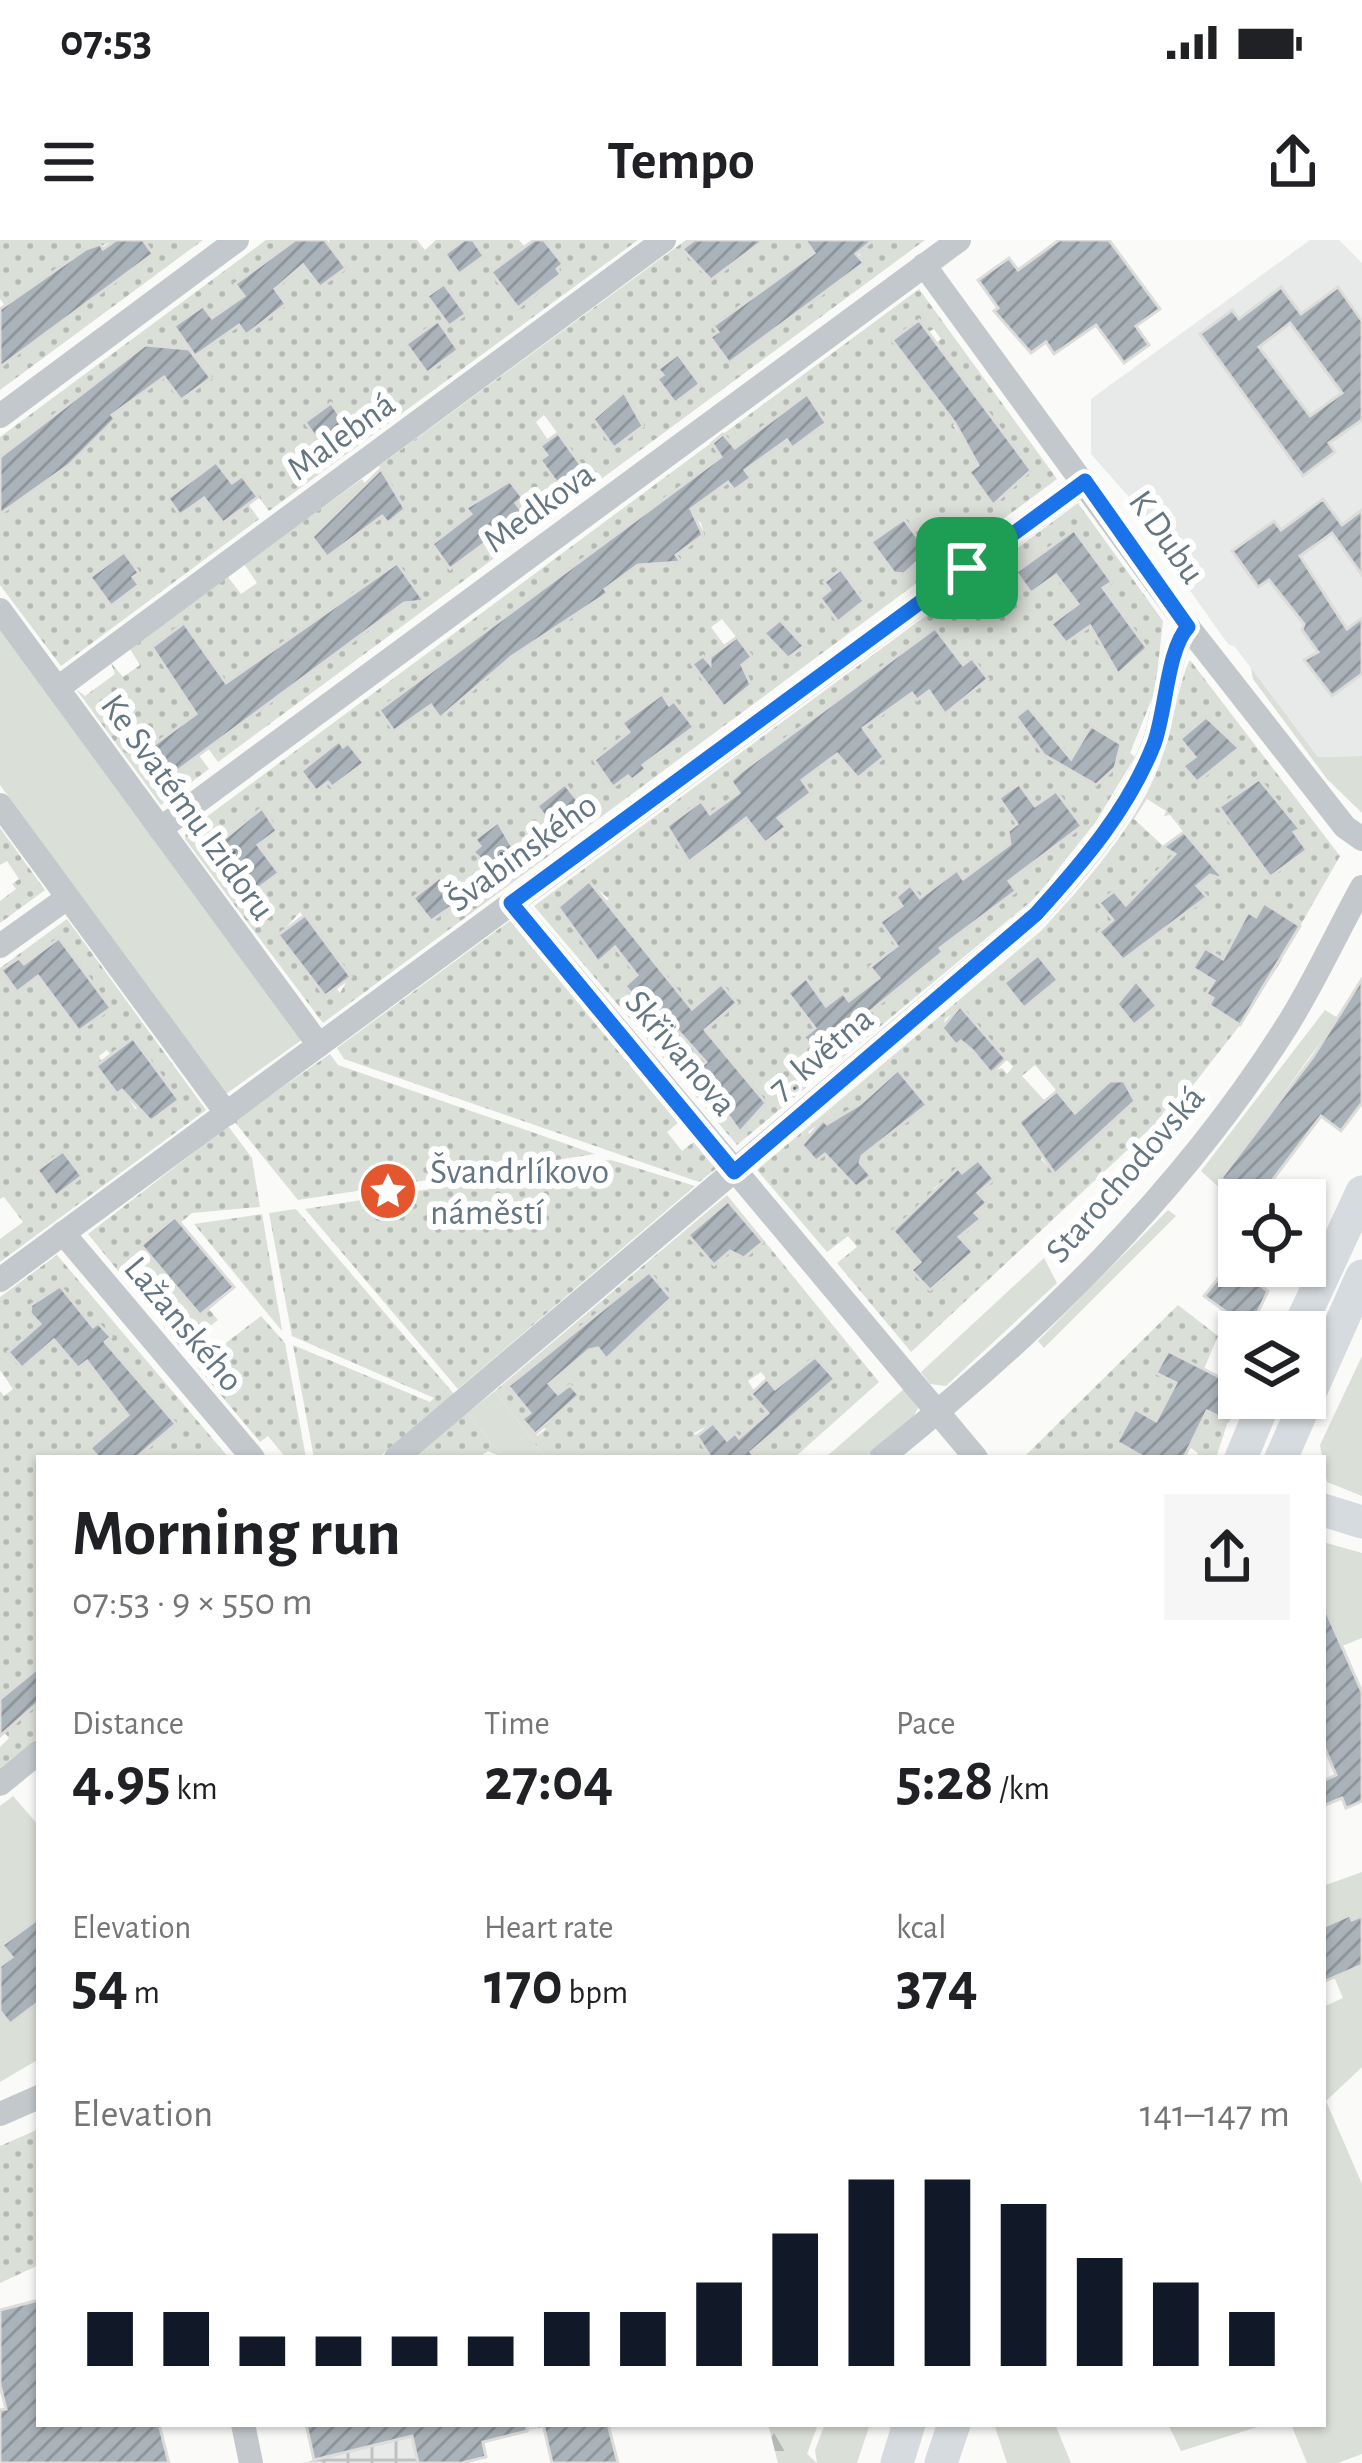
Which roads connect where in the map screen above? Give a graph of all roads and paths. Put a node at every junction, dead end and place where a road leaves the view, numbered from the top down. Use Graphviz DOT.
graph roads {
  1 [pos="237,240"];
  2 [pos="664,240"];
  3 [pos="959,240"];
  4 [pos="924,265"];
  5 [pos="0,416"];
  6 [pos="1085,481"];
  7 [pos="0,610"];
  8 [pos="1188,627"];
  9 [pos="58,688"];
  10 [pos="0,805"];
  11 [pos="160,829"];
  12 [pos="1362,839"];
  13 [pos="1362,887"];
  14 [pos="67,898"];
  15 [pos="511,903"];
  16 [pos="0,946"];
  17 [pos="319,1045"];
  18 [pos="227,1114"];
  19 [pos="734,1172"];
  20 [pos="1362,1192"];
  21 [pos="63,1233"];
  22 [pos="1362,1276"];
  23 [pos="0,1280"];
  24 [pos="1307,1311"];
  25 [pos="940,1411"];
  26 [pos="1257,1419"];
  27 [pos="250,1455"];
  28 [pos="400,1455"];
  29 [pos="885,1455"];
  30 [pos="974,1455"];
  31 [pos="1241,1455"];
  32 [pos="1282,1455"];
  33 [pos="1326,1511"];
  34 [pos="1362,1522"];
  35 [pos="36,1754"];
  36 [pos="0,1784"];
  37 [pos="36,2098"];
  38 [pos="0,2114"];
  39 [pos="245,2427"];
  40 [pos="908,2427"];
  41 [pos="954,2427"];
  42 [pos="251,2463"];
  43 [pos="897,2463"];
  44 [pos="941,2463"];
  1 -- 5 [label="street"];
  2 -- 9 [label="street, Malebná"];
  3 -- 4 [label="street, Medkova"];
  4 -- 6 [label="street, K Dubu"];
  4 -- 11 [label="street, Medkova"];
  6 -- 8 [label="street, K Dubu"];
  6 -- 15 [label="street, Švabinského"];
  7 -- 9 [label="street, Ke Svatému Izidoru"];
  8 -- 12 [label="street, K Dubu"];
  8 -- 19 [label="street, 7. května"];
  9 -- 11 [label="street, Ke Svatému Izidoru"];
  10 -- 14 [label="street"];
  11 -- 17 [label="street, Ke Svatému Izidoru"];
  13 -- 25 [label="street, Starochodovská"];
  14 -- 16 [label="street"];
  14 -- 18 [label="street"];
  15 -- 17 [label="street, Švabinského"];
  15 -- 19 [label="street, Skřivanova"];
  17 -- 18 [label="street, Švabinského"];
  18 -- 21 [label="street, Švabinského"];
  19 -- 25 [label="street, Skřivanova"];
  19 -- 28 [label="street, 7. května"];
  20 -- 24 [label="main road"];
  21 -- 23 [label="street, Švabinského"];
  21 -- 27 [label="street, Lažanského"];
  22 -- 32 [label="main road"];
  25 -- 29 [label="street, Starochodovská"];
  25 -- 30 [label="street, Skřivanova"];
  26 -- 31 [label="main road"];
  33 -- 34 [label="main road"];
  35 -- 36 [label="street"];
  37 -- 38 [label="street"];
  39 -- 42 [label="street"];
  40 -- 43 [label="main road"];
  41 -- 44 [label="main road"];
}
